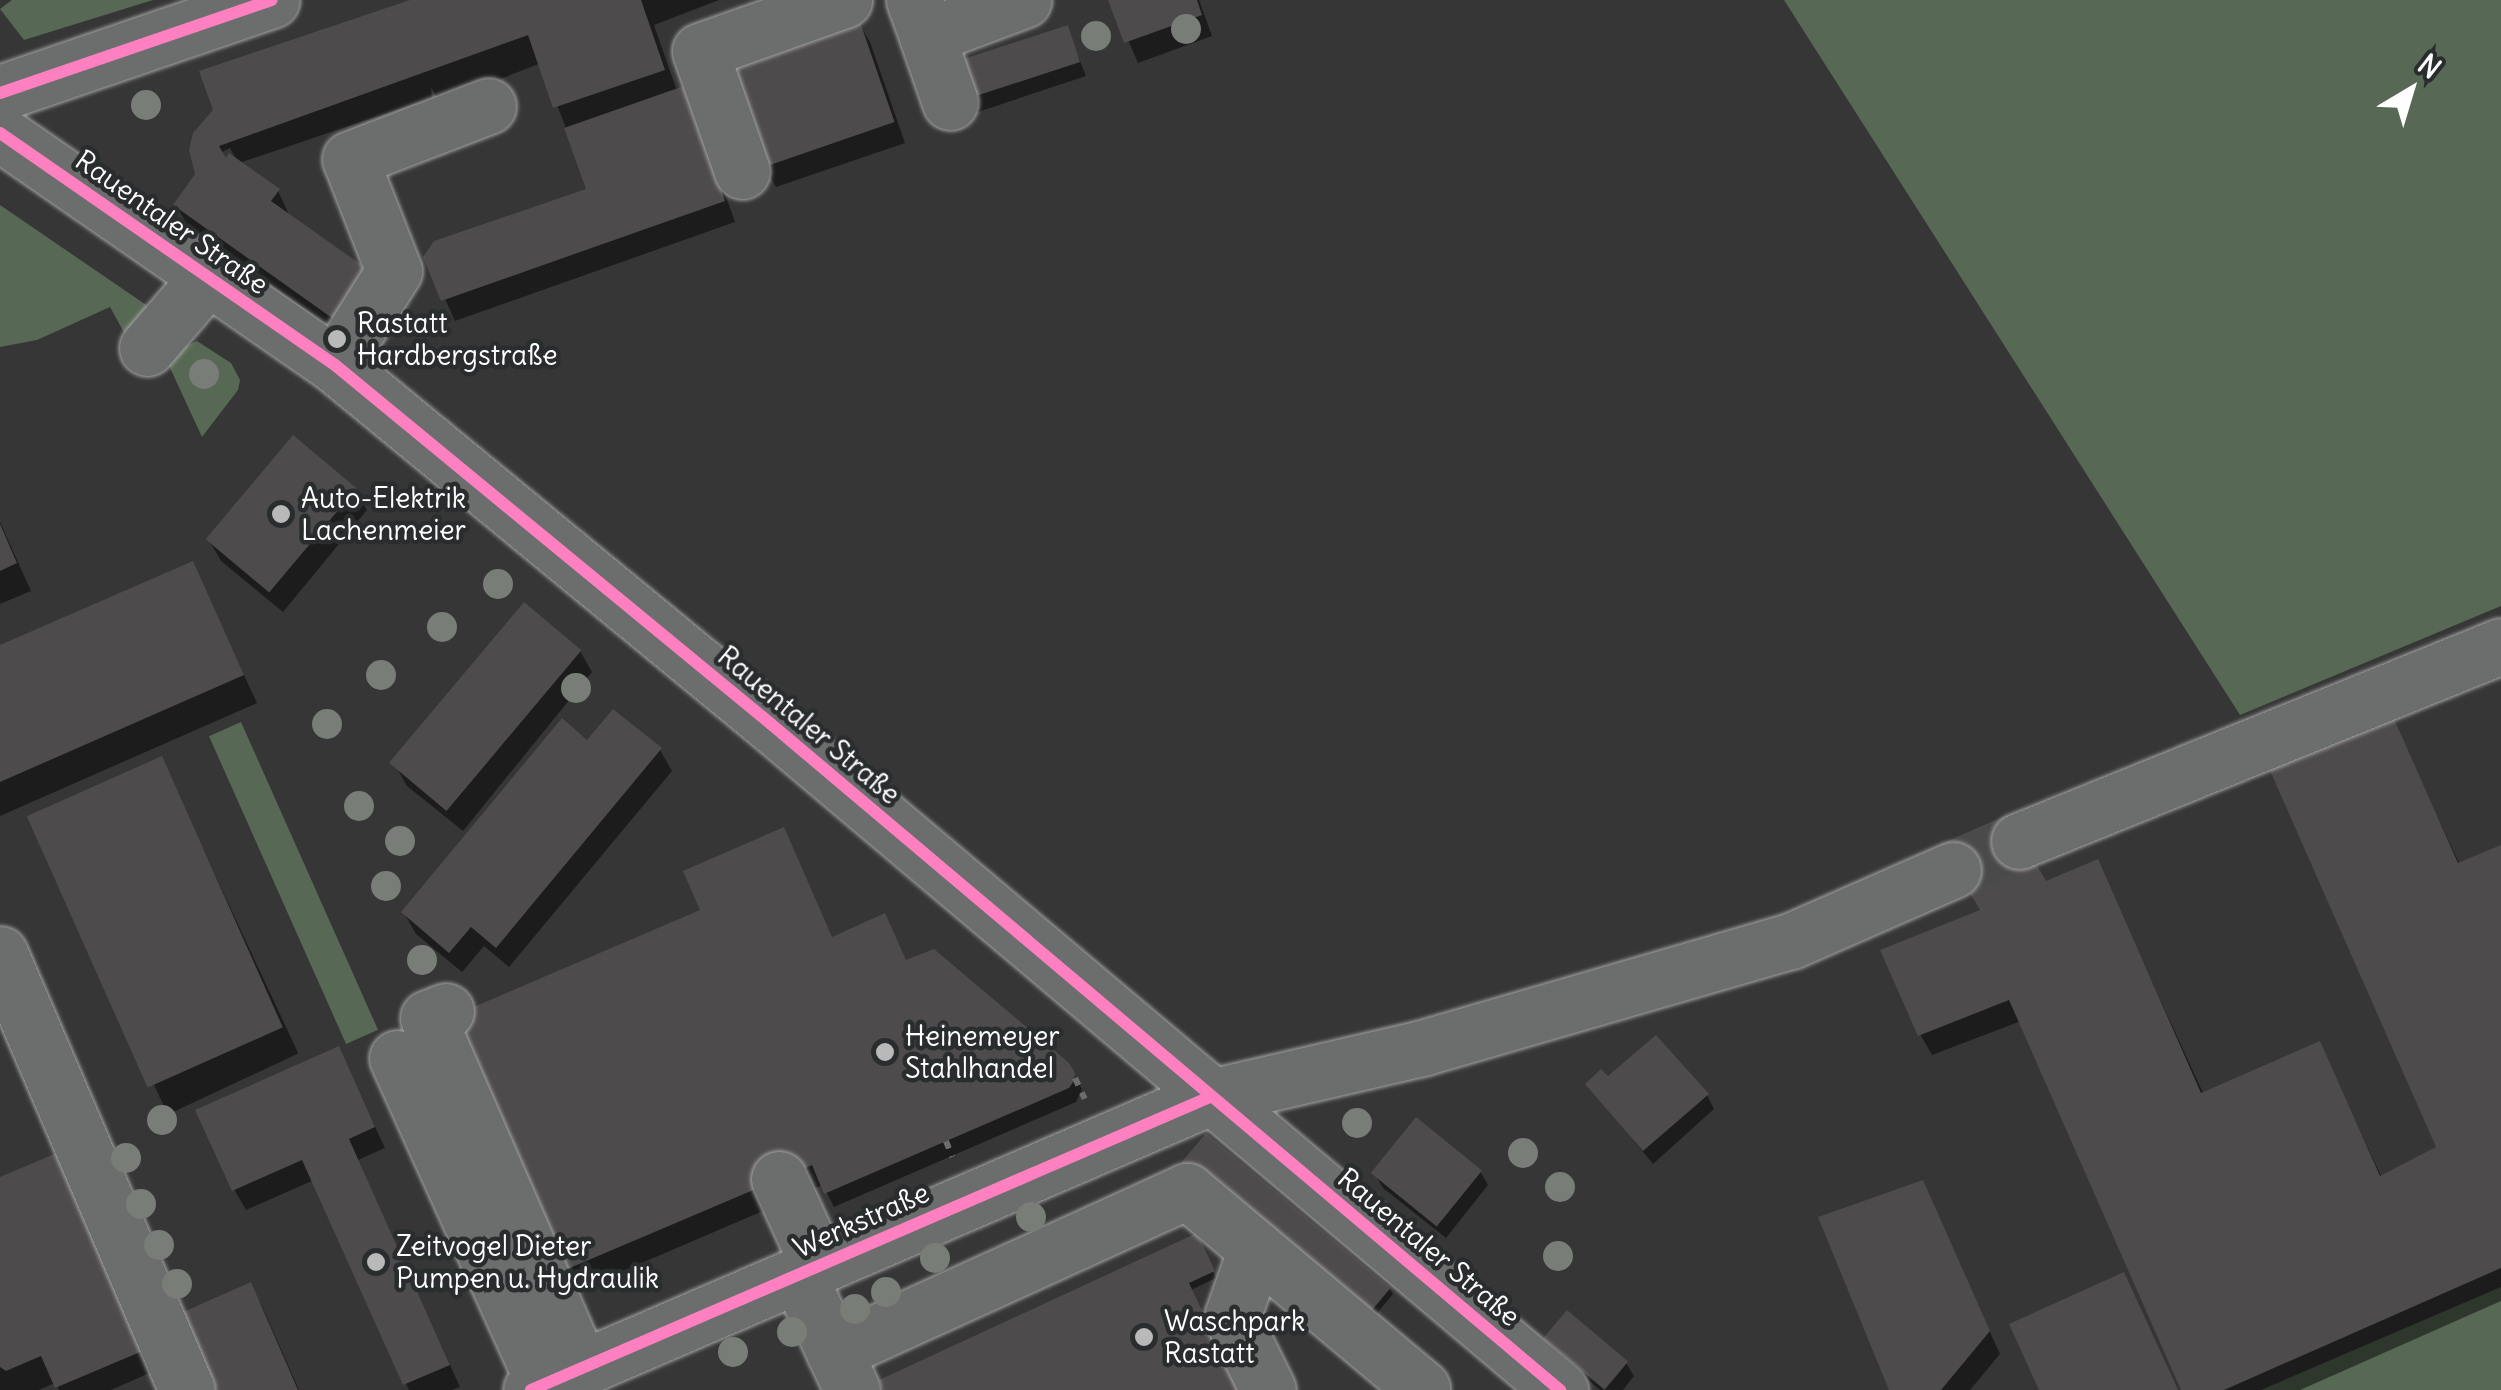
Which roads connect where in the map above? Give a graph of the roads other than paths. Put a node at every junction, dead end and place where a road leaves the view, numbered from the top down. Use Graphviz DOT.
graph roads {
  1 [pos="271,0"];
  2 [pos="844,0"];
  3 [pos="1024,0"];
  4 [pos="920,18"];
  5 [pos="0,94"];
  6 [pos="950,102"];
  7 [pos="488,106"];
  8 [pos="0,133"];
  9 [pos="742,170"];
  10 [pos="208,276"];
  11 [pos="147,348"];
  12 [pos="335,365"];
  13 [pos="2501,646"];
  14 [pos="2019,842"];
  15 [pos="1953,870"];
  16 [pos="0,954"];
  17 [pos="446,1011"];
  18 [pos="397,1058"];
  19 [pos="1219,1080"];
  20 [pos="779,1178"];
  21 [pos="1256,1248"];
  22 [pos="808,1270"];
  23 [pos="1476,1320"];
  24 [pos="843,1371"];
  25 [pos="552,1381"];
  26 [pos="1422,1389"];
  27 [pos="188,1390"];
  28 [pos="1268,1390"];
  29 [pos="1560,1390"];
  1 -- 5 [label="street"];
  2 -- 9 [label="street"];
  3 -- 4 [label="street"];
  4 -- 6 [label="street"];
  7 -- 12 [label="street"];
  8 -- 10 [label="street, Rauentaler Straße"];
  10 -- 11 [label="street"];
  10 -- 12 [label="street, Rauentaler Straße"];
  12 -- 19 [label="street, Rauentaler Straße"];
  13 -- 14 [label="street"];
  15 -- 19 [label="street, Werkstraße"];
  16 -- 27 [label="street"];
  17 -- 25 [label="street"];
  18 -- 25 [label="street"];
  19 -- 22 [label="street, Werkstraße"];
  19 -- 23 [label="street, Rauentaler Straße"];
  20 -- 22 [label="street"];
  21 -- 24 [label="street"];
  21 -- 26 [label="street"];
  21 -- 28 [label="street"];
  22 -- 24 [label="street"];
  22 -- 25 [label="street, Werkstraße"];
  23 -- 26 [label="street"];
  23 -- 29 [label="street, Rauentaler Straße"];
}
